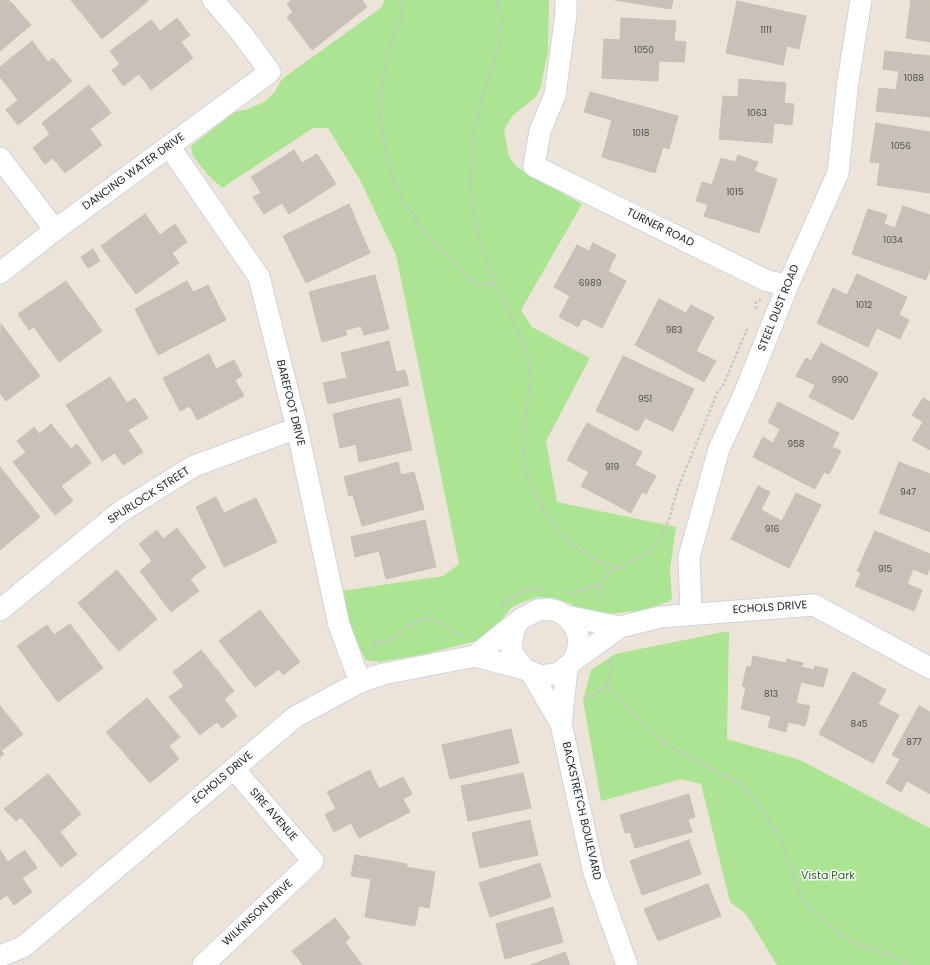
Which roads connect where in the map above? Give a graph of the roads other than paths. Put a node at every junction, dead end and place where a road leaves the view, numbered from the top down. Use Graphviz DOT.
graph roads {
  1 [pos="213,0"];
  2 [pos="566,0"];
  3 [pos="861,0"];
  4 [pos="169,146"];
  5 [pos="0,158"];
  6 [pos="55,230"];
  7 [pos="0,273"];
  8 [pos="788,285"];
  9 [pos="297,428"];
  10 [pos="0,610"];
  11 [pos="691,614"];
  12 [pos="566,616"];
  13 [pos="521,619"];
  14 [pos="620,627"];
  15 [pos="475,656"];
  16 [pos="570,665"];
  17 [pos="930,668"];
  18 [pos="528,672"];
  19 [pos="360,682"];
  20 [pos="561,724"];
  21 [pos="234,769"];
  22 [pos="313,861"];
  23 [pos="0,956"];
  24 [pos="203,965"];
  25 [pos="627,965"];
  1 -- 4 [label="street, DANCING WATER DRIVE"];
  2 -- 8 [label="street, TURNER ROAD"];
  3 -- 8 [label="street, STEEL DUST ROAD"];
  4 -- 6 [label="street, DANCING WATER DRIVE"];
  4 -- 9 [label="street, BAREFOOT DRIVE"];
  5 -- 6 [label="street"];
  6 -- 7 [label="street, DANCING WATER DRIVE"];
  8 -- 11 [label="street, STEEL DUST ROAD"];
  9 -- 10 [label="street, SPURLOCK STREET"];
  9 -- 19 [label="street, BAREFOOT DRIVE"];
  11 -- 14 [label="street, ECHOLS DRIVE"];
  11 -- 17 [label="street, ECHOLS DRIVE"];
  12 -- 13 [label="street"];
  12 -- 14 [label="street, ECHOLS DRIVE"];
  12 -- 16 [label="street"];
  13 -- 15 [label="street, ECHOLS DRIVE"];
  13 -- 18 [label="street"];
  14 -- 16 [label="street, ECHOLS DRIVE"];
  15 -- 18 [label="street, ECHOLS DRIVE"];
  15 -- 19 [label="street, ECHOLS DRIVE"];
  16 -- 18 [label="street"];
  16 -- 20 [label="street, BACKSTRETCH BOULEVARD"];
  18 -- 20 [label="street, BACKSTRETCH BOULEVARD"];
  19 -- 21 [label="street, ECHOLS DRIVE"];
  20 -- 25 [label="street, BACKSTRETCH BOULEVARD"];
  21 -- 22 [label="street, SIRE AVENUE"];
  21 -- 23 [label="street, ECHOLS DRIVE"];
  22 -- 24 [label="street, WILKINSON DRIVE"];
}
